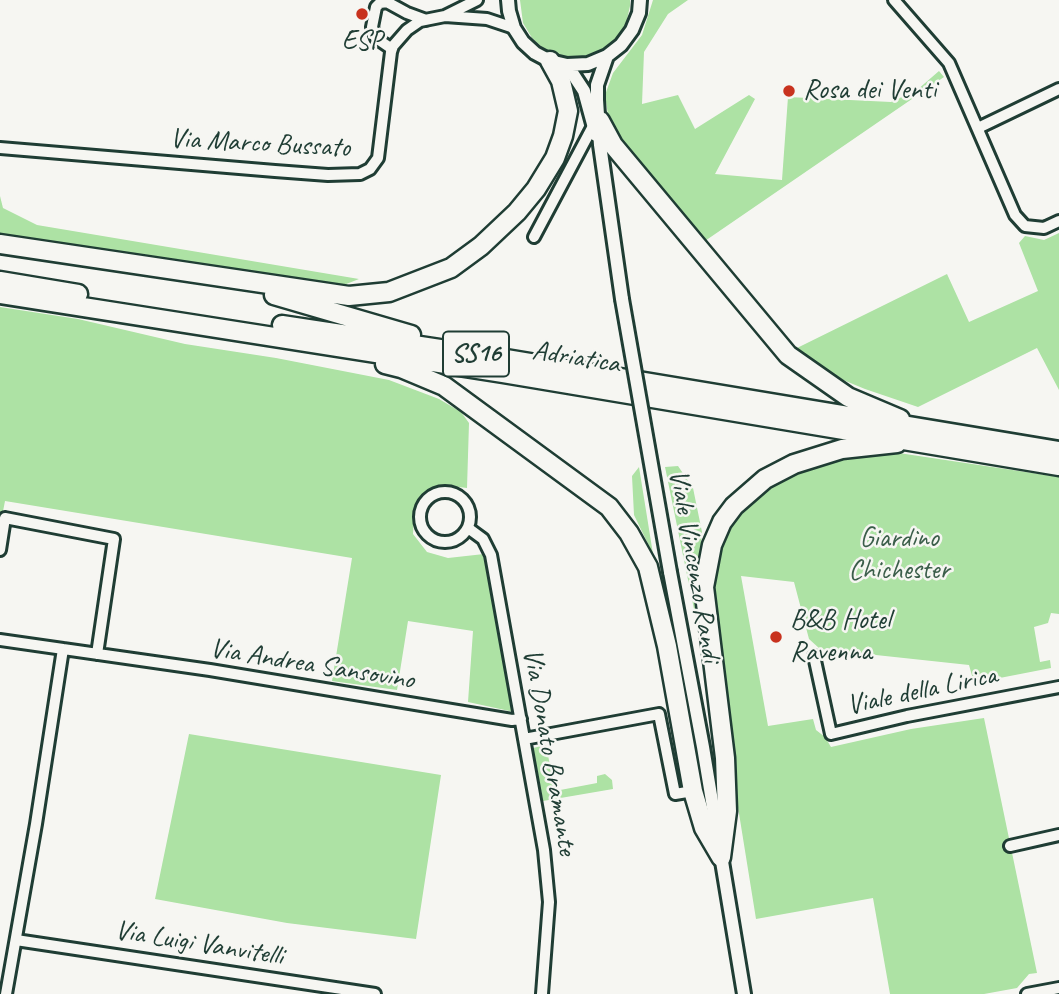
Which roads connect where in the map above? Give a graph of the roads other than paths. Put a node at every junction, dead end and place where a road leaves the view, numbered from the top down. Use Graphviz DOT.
graph roads {
  1 [pos="477,0"];
  2 [pos="508,0"];
  3 [pos="640,0"];
  4 [pos="894,0"];
  5 [pos="445,16"];
  6 [pos="426,20"];
  7 [pos="514,28"];
  8 [pos="392,49"];
  9 [pos="607,57"];
  10 [pos="558,63"];
  11 [pos="1059,89"];
  12 [pos="596,124"];
  13 [pos="978,128"];
  14 [pos="0,148"];
  15 [pos="1059,221"];
  16 [pos="534,237"];
  17 [pos="0,244"];
  18 [pos="220,279"];
  19 [pos="0,281"];
  20 [pos="0,294"];
  21 [pos="146,316"];
  22 [pos="506,359"];
  23 [pos="912,434"];
  24 [pos="1059,452"];
  25 [pos="1059,466"];
  26 [pos="468,528"];
  27 [pos="0,550"];
  28 [pos="0,640"];
  29 [pos="63,649"];
  30 [pos="97,654"];
  31 [pos="814,656"];
  32 [pos="1059,687"];
  33 [pos="521,719"];
  34 [pos="524,739"];
  35 [pos="693,791"];
  36 [pos="1059,835"];
  37 [pos="1010,846"];
  38 [pos="722,857"];
  39 [pos="16,940"];
  40 [pos="1059,988"];
  41 [pos="6,994"];
  42 [pos="375,994"];
  43 [pos="542,994"];
  44 [pos="744,994"];
  45 [pos="1027,994"];
  1 -- 5 [label="street"];
  2 -- 7 [label="street"];
  3 -- 9 [label="street"];
  4 -- 13 [label="street"];
  5 -- 6 [label="street"];
  5 -- 7 [label="street"];
  6 -- 8 [label="street"];
  6 -- 8 [label="street"];
  7 -- 10 [label="street"];
  8 -- 14 [label="street, Via Marco Bussato"];
  9 -- 10 [label="street"];
  9 -- 12 [label="street, Viale Vincenzo Randi"];
  10 -- 12 [label="street, Viale Vincenzo Randi"];
  10 -- 18 [label="highway"];
  11 -- 13 [label="street"];
  12 -- 16 [label="street"];
  12 -- 23 [label="highway, SS16"];
  12 -- 38 [label="street, Viale Vincenzo Randi, bridge"];
  13 -- 15 [label="street"];
  17 -- 18 [label="highway"];
  18 -- 22 [label="highway"];
  19 -- 22 [label="highway, Adriatica / SS16"];
  20 -- 21 [label="highway, Adriatica / SS16"];
  21 -- 23 [label="highway, Adriatica / SS16"];
  21 -- 35 [label="highway, SS16"];
  22 -- 23 [label="highway, Adriatica / SS16"];
  23 -- 24 [label="highway, Adriatica / SS16"];
  23 -- 25 [label="highway, Adriatica / SS16"];
  23 -- 38 [label="highway, SS16"];
  26 -- 26 [label="street, Via Donato Bramante"];
  26 -- 33 [label="street, Via Donato Bramante"];
  27 -- 30 [label="street"];
  28 -- 29 [label="street, Via Andrea Sansovino"];
  29 -- 30 [label="street, Via Andrea Sansovino"];
  29 -- 39 [label="street"];
  30 -- 33 [label="street, Via Andrea Sansovino"];
  31 -- 32 [label="street, Viale della Lirica"];
  33 -- 34 [label="street, Via Donato Bramante"];
  34 -- 35 [label="street"];
  34 -- 43 [label="street, Via Donato Bramante"];
  35 -- 38 [label="highway, SS16"];
  36 -- 37 [label="street"];
  38 -- 44 [label="street, Viale Vincenzo Randi"];
  39 -- 41 [label="street"];
  39 -- 42 [label="street, Via Luigi Vanvitelli"];
  40 -- 45 [label="street"];
}
